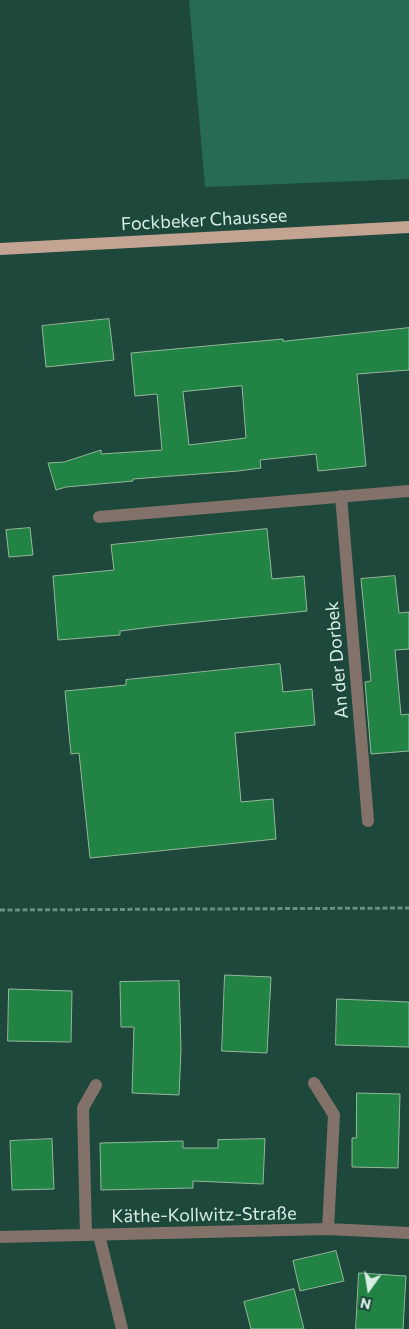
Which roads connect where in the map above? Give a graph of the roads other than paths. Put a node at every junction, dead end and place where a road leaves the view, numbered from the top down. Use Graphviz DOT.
graph roads {
  1 [pos="409,227"];
  2 [pos="0,249"];
  3 [pos="409,491"];
  4 [pos="341,496"];
  5 [pos="99,517"];
  6 [pos="368,821"];
  7 [pos="314,1083"];
  8 [pos="96,1085"];
  9 [pos="328,1229"];
  10 [pos="409,1233"];
  11 [pos="86,1235"];
  12 [pos="99,1235"];
  13 [pos="0,1237"];
  14 [pos="122,1329"];
  1 -- 2 [label="main road, Fockbeker Chaussee"];
  3 -- 4 [label="street"];
  4 -- 5 [label="street"];
  4 -- 6 [label="street, An der Dorbek"];
  7 -- 9 [label="street"];
  8 -- 11 [label="street"];
  9 -- 10 [label="street, Käthe-Kollwitz-Straße"];
  9 -- 12 [label="street, Käthe-Kollwitz-Straße"];
  11 -- 12 [label="street, Käthe-Kollwitz-Straße"];
  11 -- 13 [label="street, Käthe-Kollwitz-Straße"];
  12 -- 14 [label="street"];
}
